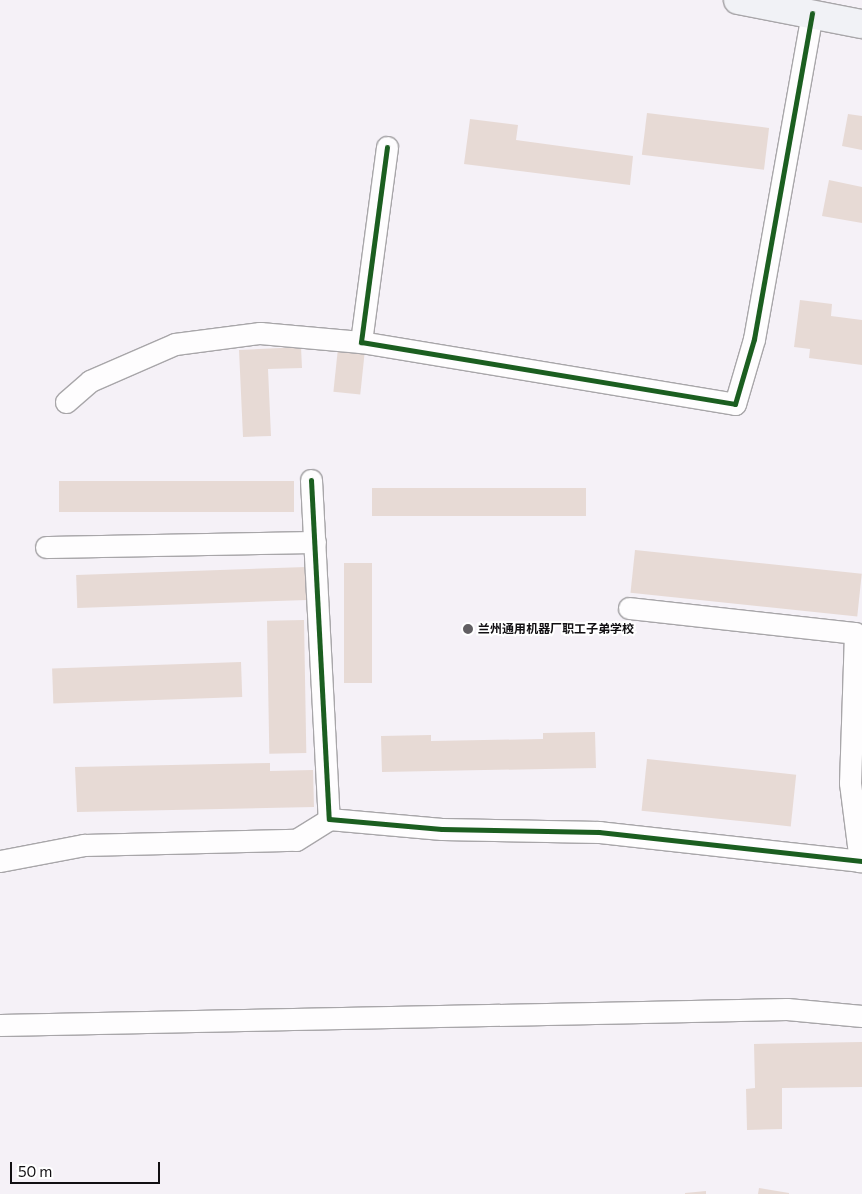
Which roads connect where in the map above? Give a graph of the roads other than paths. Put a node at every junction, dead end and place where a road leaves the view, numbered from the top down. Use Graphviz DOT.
graph roads {
  1 [pos="738,0"];
  2 [pos="812,13"];
  3 [pos="862,24"];
  4 [pos="387,147"];
  5 [pos="360,342"];
  6 [pos="66,402"];
  7 [pos="311,480"];
  8 [pos="314,542"];
  9 [pos="46,547"];
  10 [pos="629,608"];
  11 [pos="329,819"];
  12 [pos="0,861"];
  13 [pos="861,861"];
  14 [pos="862,1016"];
  15 [pos="0,1025"];
  1 -- 2 [label="main road"];
  2 -- 3 [label="main road"];
  2 -- 5 [label="street"];
  4 -- 5 [label="street"];
  5 -- 6 [label="street"];
  7 -- 8 [label="street"];
  8 -- 9 [label="street"];
  8 -- 11 [label="street"];
  10 -- 13 [label="street"];
  11 -- 12 [label="street"];
  11 -- 13 [label="street"];
  14 -- 15 [label="street"];
}
